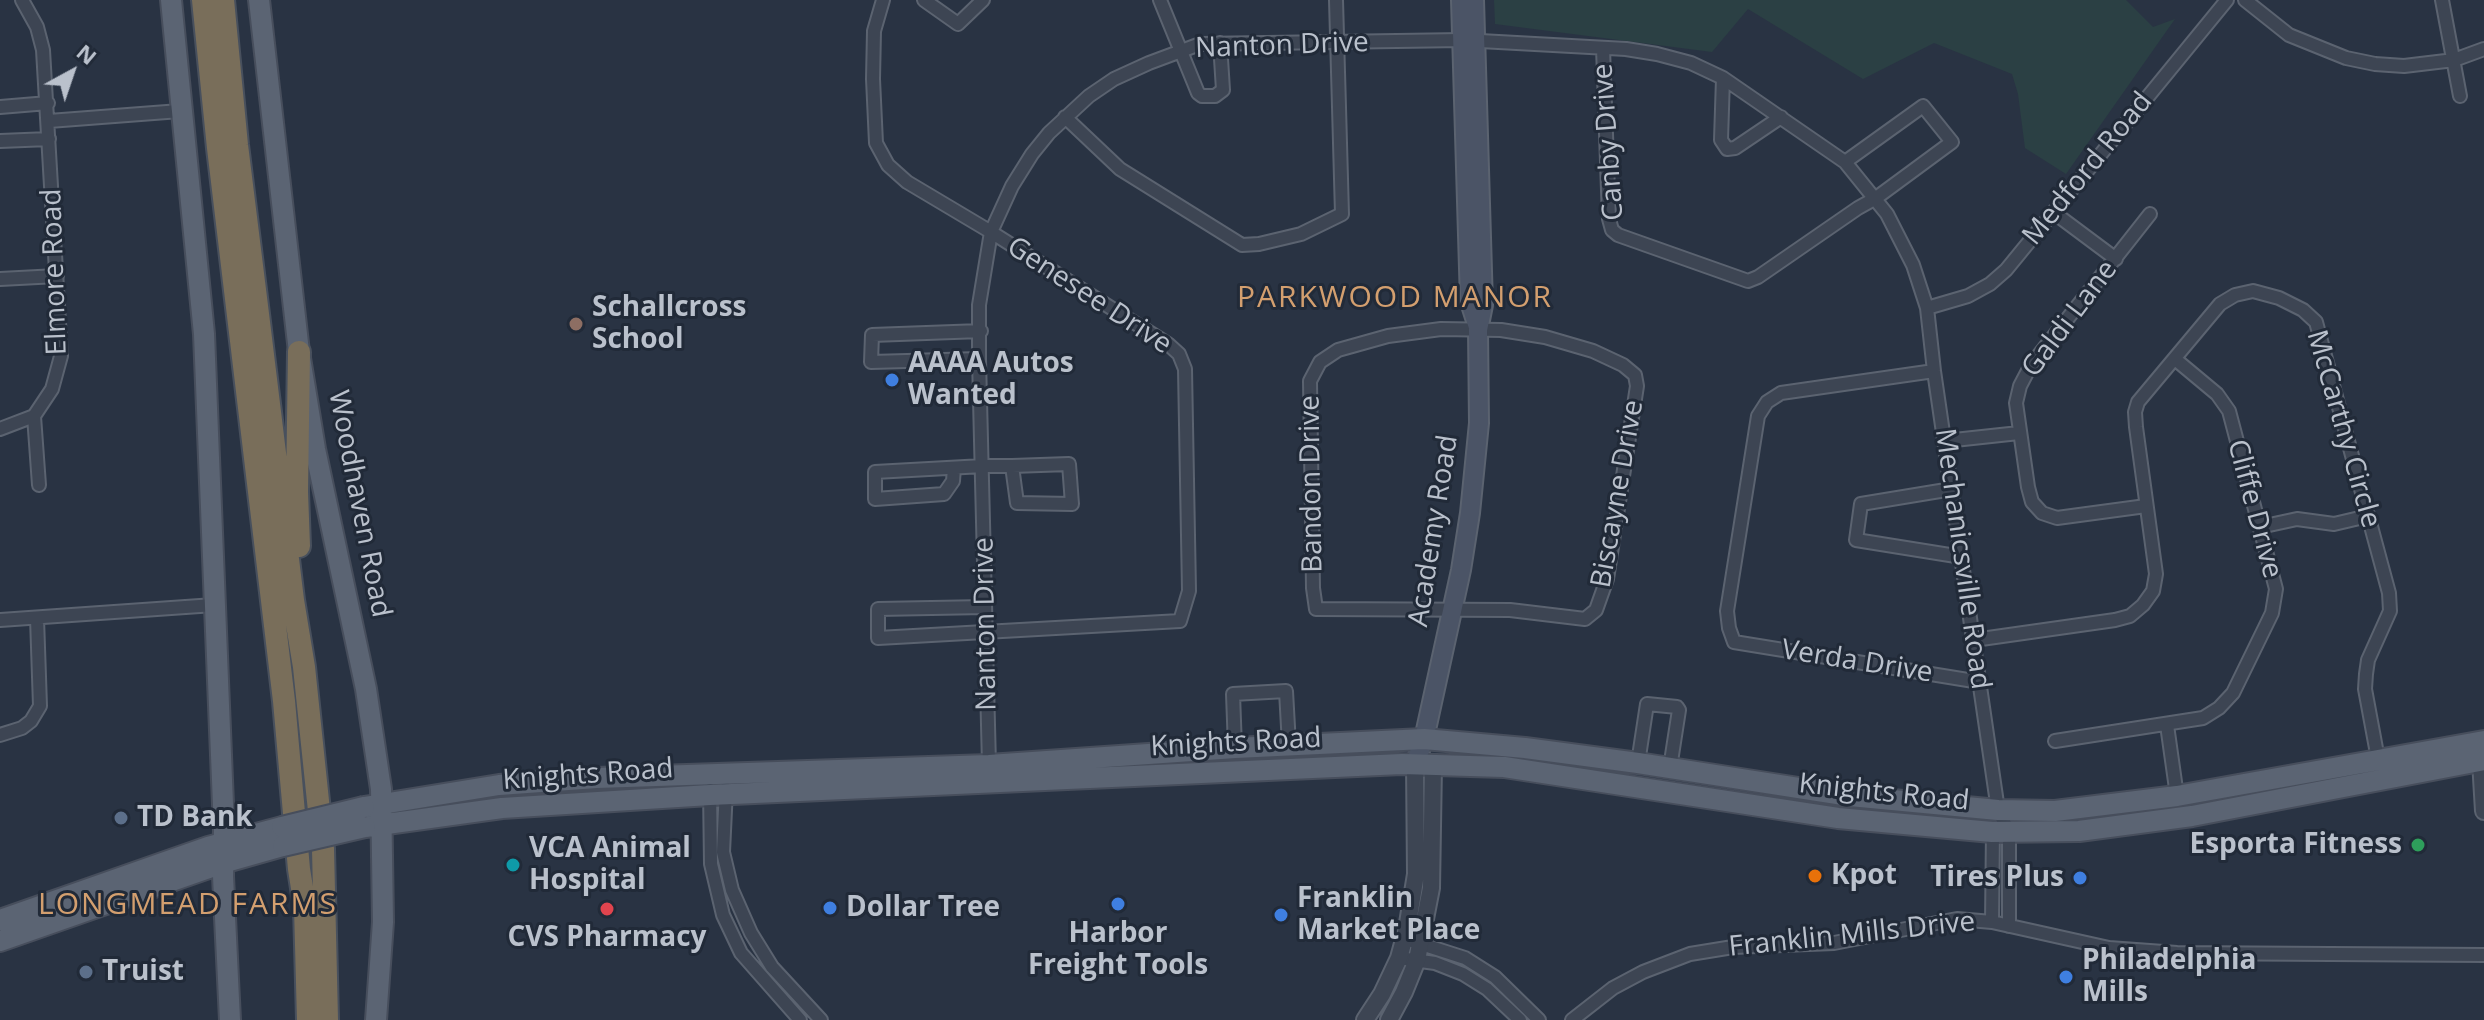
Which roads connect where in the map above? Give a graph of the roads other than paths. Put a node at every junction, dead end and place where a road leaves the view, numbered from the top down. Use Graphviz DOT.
graph roads {
  1 [pos="22,0"];
  2 [pos="171,0"];
  3 [pos="203,0"];
  4 [pos="223,0"];
  5 [pos="259,0"];
  6 [pos="883,0"];
  7 [pos="924,0"];
  8 [pos="983,0"];
  9 [pos="1160,0"];
  10 [pos="1336,0"];
  11 [pos="1461,0"];
  12 [pos="1474,0"];
  13 [pos="2227,0"];
  14 [pos="2245,0"];
  15 [pos="2442,0"];
  16 [pos="1468,40"];
  17 [pos="1220,43"];
  18 [pos="1337,43"];
  19 [pos="1603,48"];
  20 [pos="2484,49"];
  21 [pos="1181,50"];
  22 [pos="2454,60"];
  23 [pos="1723,78"];
  24 [pos="2460,96"];
  25 [pos="48,103"];
  26 [pos="0,107"];
  27 [pos="180,111"];
  28 [pos="1065,117"];
  29 [pos="1781,117"];
  30 [pos="49,121"];
  31 [pos="49,139"];
  32 [pos="0,141"];
  33 [pos="1845,162"];
  34 [pos="1876,198"];
  35 [pos="2053,212"];
  36 [pos="2150,214"];
  37 [pos="991,232"];
  38 [pos="2116,259"];
  39 [pos="57,276"];
  40 [pos="0,279"];
  41 [pos="1927,308"];
  42 [pos="1478,330"];
  43 [pos="981,331"];
  44 [pos="299,352"];
  45 [pos="979,359"];
  46 [pos="2175,359"];
  47 [pos="1934,371"];
  48 [pos="1636,380"];
  49 [pos="34,416"];
  50 [pos="0,429"];
  51 [pos="2019,433"];
  52 [pos="1945,441"];
  53 [pos="983,466"];
  54 [pos="1012,466"];
  55 [pos="954,468"];
  56 [pos="39,485"];
  57 [pos="1952,489"];
  58 [pos="2146,506"];
  59 [pos="2368,516"];
  60 [pos="2260,527"];
  61 [pos="1962,557"];
  62 [pos="214,605"];
  63 [pos="985,607"];
  64 [pos="1316,607"];
  65 [pos="1452,610"];
  66 [pos="37,618"];
  67 [pos="0,620"];
  68 [pos="987,631"];
  69 [pos="1974,640"];
  70 [pos="304,667"];
  71 [pos="1980,682"];
  72 [pos="2167,725"];
  73 [pos="0,735"];
  74 [pos="1424,739"];
  75 [pos="2055,741"];
  76 [pos="1289,745"];
  77 [pos="1235,748"];
  78 [pos="2483,754"];
  79 [pos="2378,759"];
  80 [pos="1638,763"];
  81 [pos="989,765"];
  82 [pos="1424,765"];
  83 [pos="1670,768"];
  84 [pos="717,784"];
  85 [pos="1666,792"];
  86 [pos="2183,794"];
  87 [pos="1998,810"];
  88 [pos="2484,811"];
  89 [pos="374,816"];
  90 [pos="2194,816"];
  91 [pos="2000,832"];
  92 [pos="283,836"];
  93 [pos="224,842"];
  94 [pos="223,863"];
  95 [pos="299,869"];
  96 [pos="123,888"];
  97 [pos="0,920"];
  98 [pos="1992,922"];
  99 [pos="2009,926"];
  100 [pos="0,941"];
  101 [pos="1413,941"];
  102 [pos="2484,955"];
  103 [pos="1399,958"];
  104 [pos="1417,960"];
  105 [pos="230,1020"];
  106 [pos="295,1020"];
  107 [pos="308,1020"];
  108 [pos="327,1020"];
  109 [pos="376,1020"];
  110 [pos="800,1020"];
  111 [pos="821,1020"];
  112 [pos="1365,1020"];
  113 [pos="1389,1020"];
  114 [pos="1520,1020"];
  115 [pos="1539,1020"];
  116 [pos="1572,1020"];
  1 -- 25 [label="street, Elmore Road"];
  2 -- 27 [label="main road"];
  3 -- 95 [label="highway"];
  4 -- 70 [label="highway"];
  5 -- 44 [label="main road, Woodhaven Road"];
  6 -- 37 [label="street, Genesee Drive"];
  7 -- 8 [label="street"];
  9 -- 21 [label="street"];
  10 -- 18 [label="street"];
  11 -- 16 [label="main road, Academy Road"];
  12 -- 16 [label="main road, Academy Road"];
  13 -- 35 [label="street, Medford Road"];
  14 -- 22 [label="street"];
  15 -- 22 [label="street"];
  16 -- 18 [label="street, Nanton Drive"];
  16 -- 19 [label="street, Nanton Drive"];
  16 -- 42 [label="main road, Academy Road"];
  17 -- 18 [label="street, Nanton Drive"];
  17 -- 21 [label="street, Nanton Drive"];
  17 -- 21 [label="street"];
  18 -- 28 [label="street"];
  19 -- 23 [label="street, Nanton Drive"];
  19 -- 34 [label="street, Canby Drive"];
  20 -- 22 [label="street"];
  21 -- 28 [label="street, Nanton Drive"];
  22 -- 24 [label="street"];
  23 -- 29 [label="street, Nanton Drive"];
  23 -- 29 [label="street"];
  25 -- 26 [label="street"];
  25 -- 30 [label="street, Elmore Road"];
  27 -- 30 [label="street"];
  27 -- 62 [label="main road"];
  28 -- 37 [label="street, Nanton Drive"];
  29 -- 33 [label="street, Nanton Drive"];
  30 -- 31 [label="street, Elmore Road"];
  31 -- 32 [label="street"];
  31 -- 39 [label="street, Elmore Road"];
  33 -- 34 [label="street, Nanton Drive"];
  33 -- 34 [label="street"];
  34 -- 41 [label="street, Nanton Drive"];
  35 -- 38 [label="street"];
  35 -- 41 [label="street, Medford Road"];
  36 -- 38 [label="street, Galdi Lane"];
  37 -- 43 [label="street, Nanton Drive"];
  37 -- 68 [label="street, Genesee Drive"];
  38 -- 51 [label="street, Galdi Lane"];
  39 -- 40 [label="street"];
  39 -- 49 [label="street, Elmore Road"];
  41 -- 47 [label="street, Mechanicsville Road"];
  42 -- 48 [label="street, Bandon Drive"];
  42 -- 64 [label="street, Bandon Drive"];
  42 -- 65 [label="main road, Academy Road"];
  43 -- 45 [label="street, Nanton Drive"];
  43 -- 45 [label="street"];
  44 -- 70 [label="highway"];
  44 -- 89 [label="main road, Woodhaven Road"];
  45 -- 53 [label="street, Nanton Drive"];
  46 -- 58 [label="street, McCarthy Circle"];
  46 -- 59 [label="street, McCarthy Circle"];
  46 -- 60 [label="street, Cliffe Drive"];
  47 -- 52 [label="street, Mechanicsville Road"];
  47 -- 71 [label="street, Verda Drive"];
  48 -- 65 [label="street, Biscayne Drive"];
  49 -- 50 [label="street"];
  49 -- 56 [label="street"];
  51 -- 52 [label="street"];
  51 -- 58 [label="street, Galdi Lane"];
  52 -- 57 [label="street, Mechanicsville Road"];
  53 -- 54 [label="street"];
  53 -- 55 [label="street"];
  53 -- 63 [label="street, Nanton Drive"];
  54 -- 54 [label="street"];
  55 -- 55 [label="street"];
  57 -- 61 [label="street, Mechanicsville Road"];
  57 -- 61 [label="street"];
  58 -- 69 [label="street, McCarthy Circle"];
  59 -- 60 [label="street"];
  59 -- 79 [label="street, McCarthy Circle"];
  60 -- 72 [label="street, Cliffe Drive"];
  61 -- 69 [label="street, Mechanicsville Road"];
  62 -- 66 [label="street"];
  62 -- 93 [label="main road"];
  63 -- 68 [label="street, Nanton Drive"];
  63 -- 68 [label="street"];
  64 -- 65 [label="street, Biscayne Drive"];
  65 -- 74 [label="main road, Academy Road"];
  66 -- 67 [label="street"];
  66 -- 73 [label="street"];
  68 -- 81 [label="street, Nanton Drive"];
  69 -- 71 [label="street, Mechanicsville Road"];
  70 -- 108 [label="highway"];
  71 -- 87 [label="street, Mechanicsville Road"];
  72 -- 75 [label="street, Cliffe Drive"];
  72 -- 86 [label="street"];
  74 -- 76 [label="main road, Knights Road"];
  74 -- 80 [label="main road, Knights Road"];
  74 -- 82 [label="main road, Academy Road"];
  76 -- 77 [label="main road, Knights Road"];
  76 -- 77 [label="street"];
  77 -- 81 [label="main road, Knights Road"];
  78 -- 79 [label="main road, Knights Road"];
  78 -- 88 [label="street"];
  78 -- 90 [label="main road, Knights Road"];
  79 -- 86 [label="main road, Knights Road"];
  80 -- 83 [label="main road, Knights Road"];
  80 -- 83 [label="street"];
  81 -- 84 [label="main road, Knights Road"];
  82 -- 84 [label="main road, Knights Road"];
  82 -- 85 [label="main road, Knights Road"];
  82 -- 101 [label="street"];
  83 -- 85 [label="main road"];
  83 -- 87 [label="main road, Knights Road"];
  84 -- 89 [label="main road, Knights Road"];
  84 -- 110 [label="street"];
  84 -- 111 [label="street"];
  85 -- 91 [label="main road, Knights Road"];
  86 -- 87 [label="main road, Knights Road"];
  86 -- 90 [label="main road"];
  87 -- 91 [label="street, Mechanicsville Road"];
  89 -- 92 [label="main road, Knights Road, bridge"];
  89 -- 109 [label="main road, Woodhaven Road"];
  90 -- 91 [label="main road, Knights Road"];
  91 -- 98 [label="street"];
  91 -- 99 [label="street"];
  92 -- 93 [label="main road, Knights Road"];
  92 -- 94 [label="main road, Knights Road"];
  93 -- 94 [label="main road"];
  93 -- 96 [label="main road, Knights Road"];
  94 -- 96 [label="main road, Knights Road"];
  94 -- 105 [label="main road"];
  95 -- 106 [label="highway"];
  95 -- 107 [label="highway"];
  96 -- 97 [label="main road, Knights Road"];
  96 -- 100 [label="main road, Knights Road"];
  98 -- 99 [label="street, Franklin Mills Drive"];
  98 -- 116 [label="street, Franklin Mills Drive"];
  99 -- 102 [label="street, Franklin Mills Drive"];
  101 -- 103 [label="street"];
  101 -- 104 [label="street"];
  101 -- 115 [label="street"];
  103 -- 104 [label="street"];
  103 -- 112 [label="street"];
  104 -- 113 [label="street"];
  104 -- 114 [label="street"];
}
